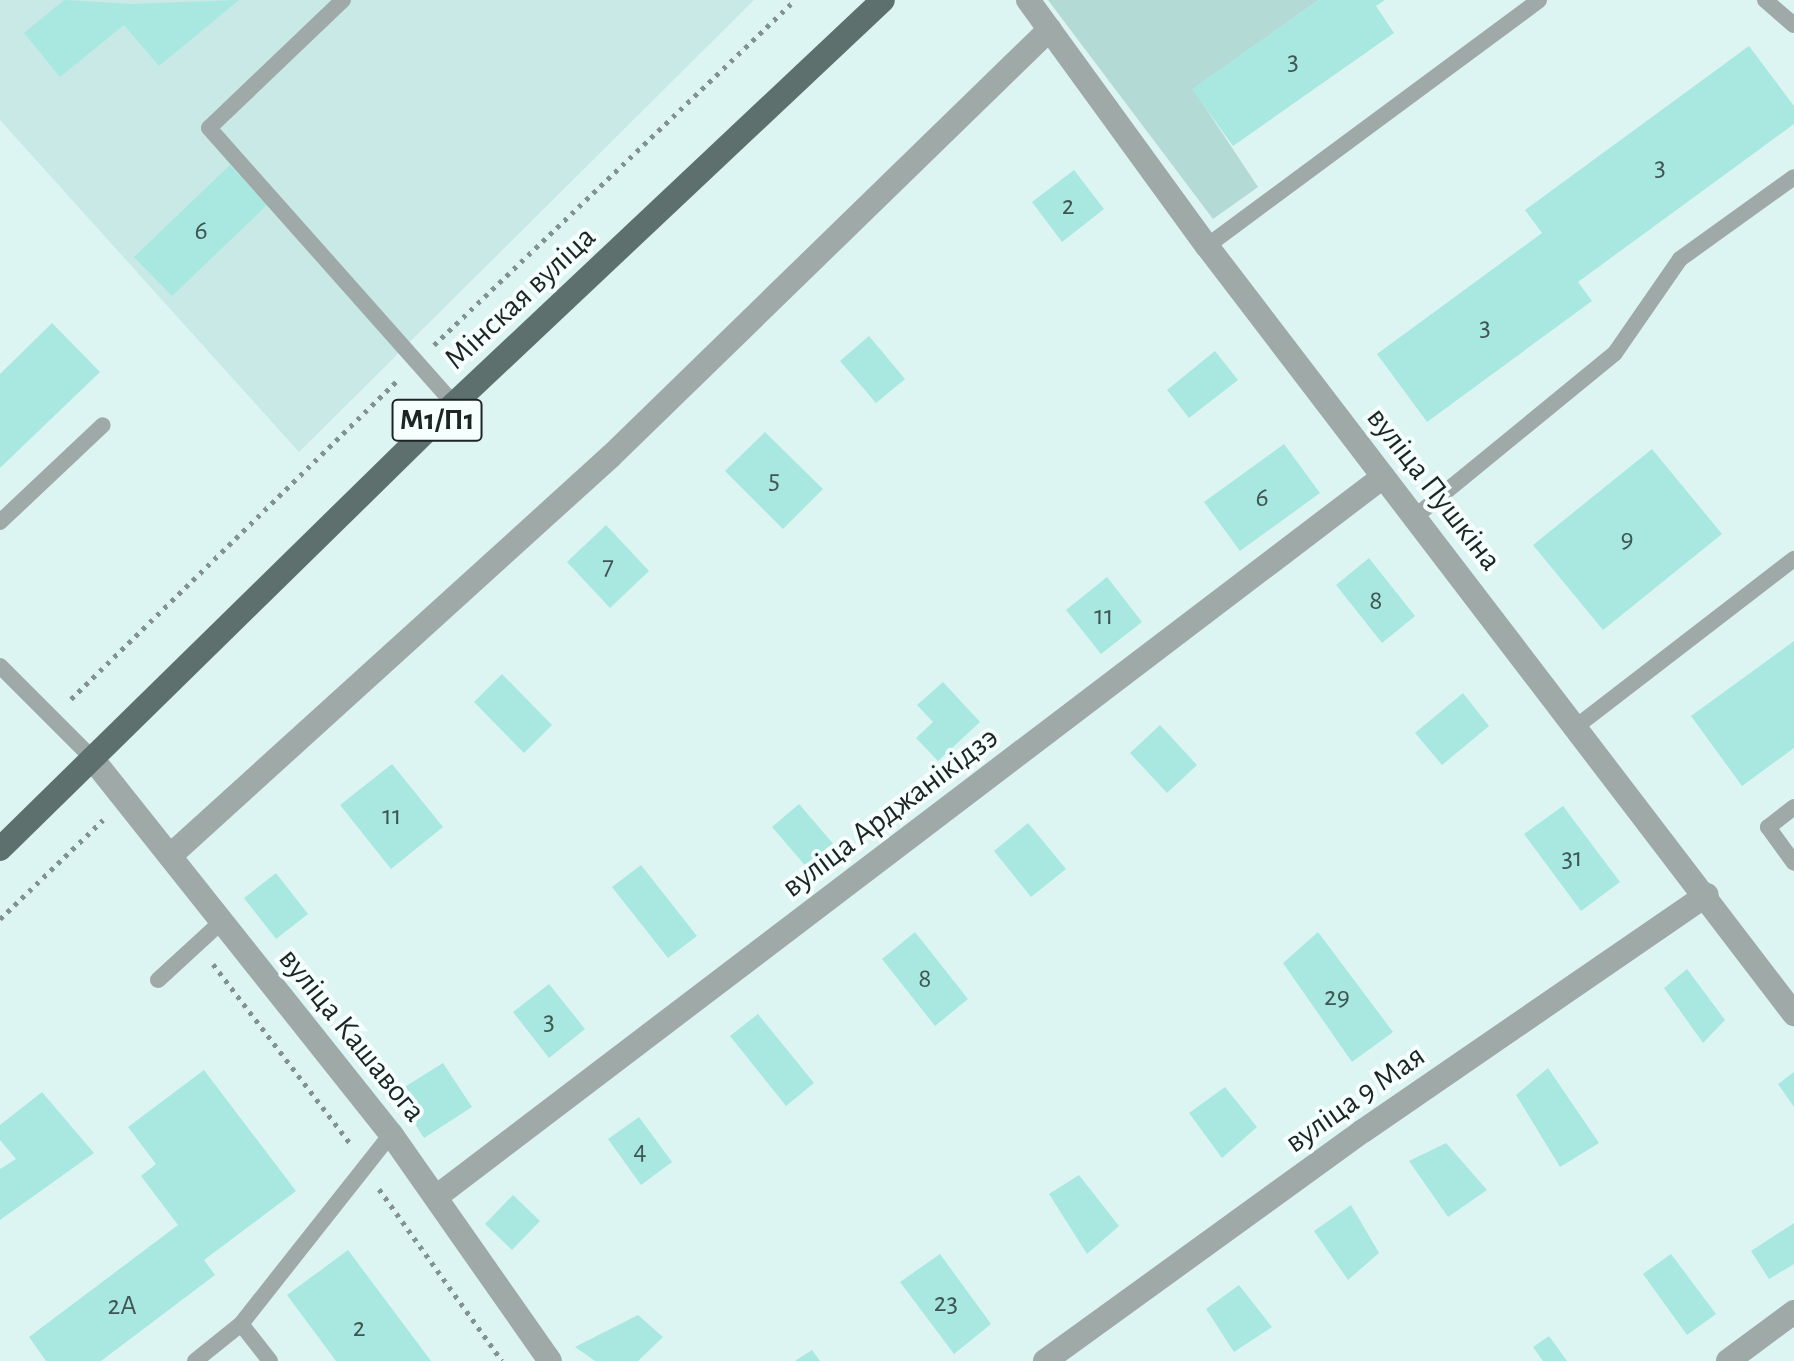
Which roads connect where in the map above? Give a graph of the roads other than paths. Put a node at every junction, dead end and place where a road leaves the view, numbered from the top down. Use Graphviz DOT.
graph roads {
  1 [pos="343,0"];
  2 [pos="883,0"];
  3 [pos="1028,0"];
  4 [pos="1539,0"];
  5 [pos="1765,0"];
  6 [pos="1794,25"];
  7 [pos="1050,29"];
  8 [pos="1794,177"];
  9 [pos="1207,246"];
  10 [pos="454,404"];
  11 [pos="103,425"];
  12 [pos="1383,477"];
  13 [pos="1416,516"];
  14 [pos="0,522"];
  15 [pos="1794,559"];
  16 [pos="0,666"];
  17 [pos="1577,726"];
  18 [pos="91,757"];
  19 [pos="1794,807"];
  20 [pos="0,849"];
  21 [pos="170,856"];
  22 [pos="1794,863"];
  23 [pos="1707,895"];
  24 [pos="221,922"];
  25 [pos="158,980"];
  26 [pos="1792,1007"];
  27 [pos="391,1134"];
  28 [pos="436,1197"];
  29 [pos="1794,1312"];
  30 [pos="241,1324"];
  31 [pos="195,1361"];
  32 [pos="270,1361"];
  33 [pos="550,1361"];
  34 [pos="1045,1361"];
  35 [pos="1728,1361"];
  1 -- 10 [label="lane"];
  2 -- 10 [label="main road, Мінская вуліца / М1/П1"];
  3 -- 7 [label="street, вуліца Пушкіна"];
  4 -- 9 [label="lane"];
  5 -- 6 [label="lane"];
  7 -- 9 [label="street, вуліца Пушкіна"];
  7 -- 21 [label="street"];
  8 -- 13 [label="lane"];
  9 -- 12 [label="street, вуліца Пушкіна"];
  10 -- 18 [label="main road, Мінская вуліца / М1/П1"];
  11 -- 14 [label="lane"];
  12 -- 13 [label="street, вуліца Пушкіна"];
  12 -- 28 [label="street, вуліца Арджанікідзэ"];
  13 -- 17 [label="street, вуліца Пушкіна"];
  15 -- 17 [label="lane"];
  16 -- 18 [label="lane"];
  17 -- 23 [label="street, вуліца Пушкіна"];
  18 -- 20 [label="main road, Мінская вуліца / М1/П1"];
  18 -- 21 [label="street, вуліца Кашавога"];
  19 -- 22 [label="lane"];
  21 -- 24 [label="street, вуліца Кашавога"];
  23 -- 26 [label="street, вуліца Пушкіна"];
  23 -- 34 [label="street, вуліца 9 Мая"];
  24 -- 25 [label="lane"];
  24 -- 27 [label="street, вуліца Кашавога"];
  27 -- 28 [label="street, вуліца Кашавога"];
  27 -- 30 [label="lane"];
  28 -- 33 [label="street, вуліца Кашавога"];
  29 -- 35 [label="street"];
  30 -- 31 [label="lane"];
  30 -- 32 [label="lane"];
}
